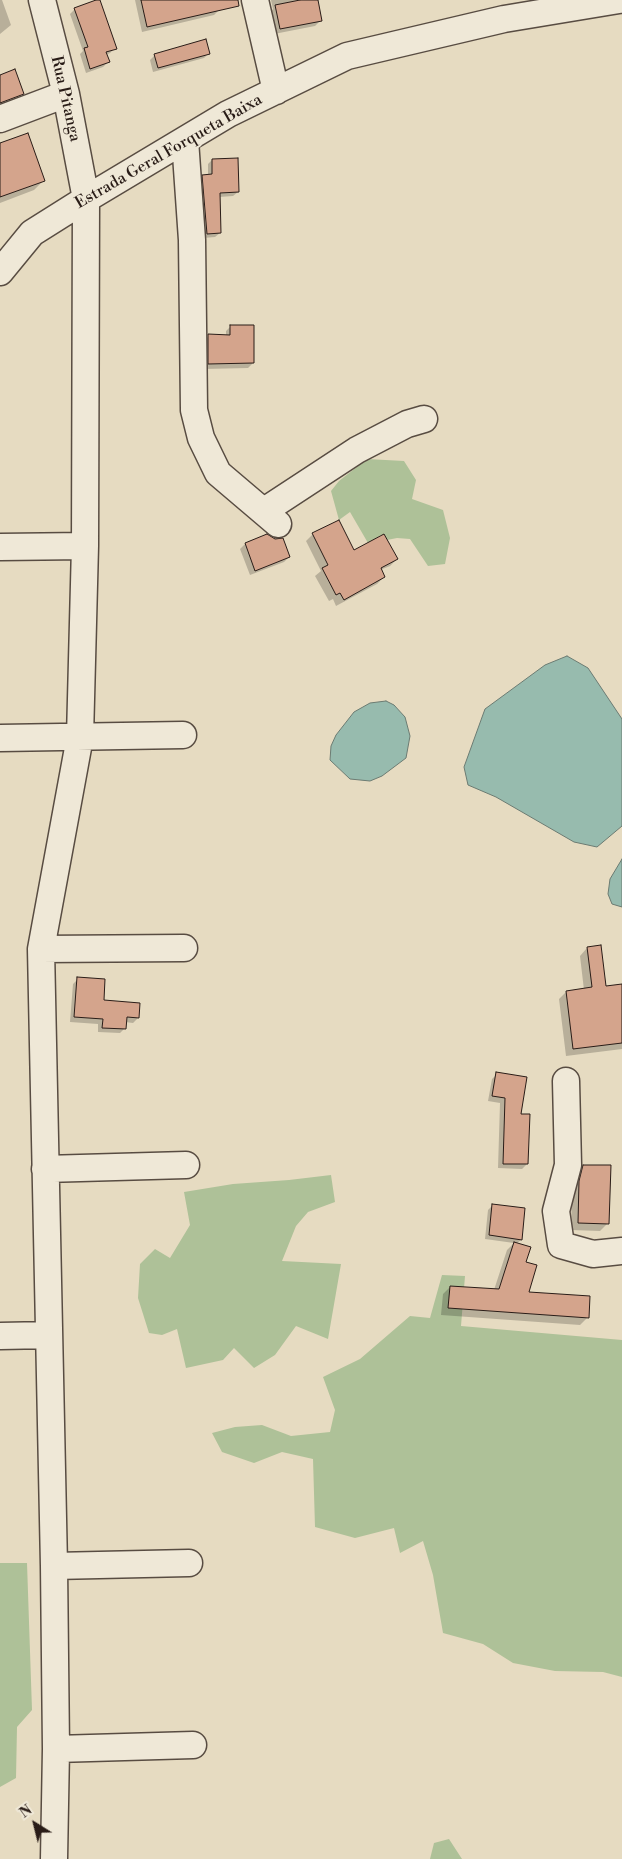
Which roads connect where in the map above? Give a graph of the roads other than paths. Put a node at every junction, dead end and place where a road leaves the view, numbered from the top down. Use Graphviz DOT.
graph roads {
  1 [pos="42,0"];
  2 [pos="255,0"];
  3 [pos="619,0"];
  4 [pos="276,91"];
  5 [pos="66,94"];
  6 [pos="0,119"];
  7 [pos="185,140"];
  8 [pos="86,199"];
  9 [pos="0,272"];
  10 [pos="424,420"];
  11 [pos="85,546"];
  12 [pos="0,547"];
  13 [pos="183,736"];
  14 [pos="80,737"];
  15 [pos="0,738"];
  16 [pos="184,948"];
  17 [pos="41,949"];
  18 [pos="566,1081"];
  19 [pos="186,1165"];
  20 [pos="46,1169"];
  21 [pos="622,1251"];
  22 [pos="49,1335"];
  23 [pos="0,1336"];
  24 [pos="189,1563"];
  25 [pos="54,1566"];
  26 [pos="193,1745"];
  27 [pos="56,1749"];
  28 [pos="54,1859"];
  1 -- 5 [label="street, Rua Pitanga"];
  2 -- 4 [label="street"];
  3 -- 4 [label="street, Estrada Geral Forqueta Baixa"];
  4 -- 7 [label="street, Estrada Geral Forqueta Baixa"];
  5 -- 6 [label="street"];
  5 -- 8 [label="street, Rua Pitanga"];
  7 -- 8 [label="street, Estrada Geral Forqueta Baixa"];
  7 -- 10 [label="street"];
  8 -- 9 [label="street, Estrada Geral Forqueta Baixa"];
  8 -- 11 [label="street, Rua Pitanga"];
  11 -- 12 [label="street"];
  11 -- 14 [label="street, Rua Pitanga"];
  13 -- 14 [label="street"];
  14 -- 15 [label="street"];
  14 -- 17 [label="street, Rua Pitanga"];
  16 -- 17 [label="street"];
  17 -- 20 [label="street, Rua Pitanga"];
  18 -- 21 [label="street"];
  19 -- 20 [label="street"];
  20 -- 22 [label="street, Rua Pitanga"];
  22 -- 23 [label="street"];
  22 -- 25 [label="street, Rua Pitanga"];
  24 -- 25 [label="street"];
  25 -- 27 [label="street, Rua Pitanga"];
  26 -- 27 [label="street"];
  27 -- 28 [label="street, Rua Pitanga"];
}
